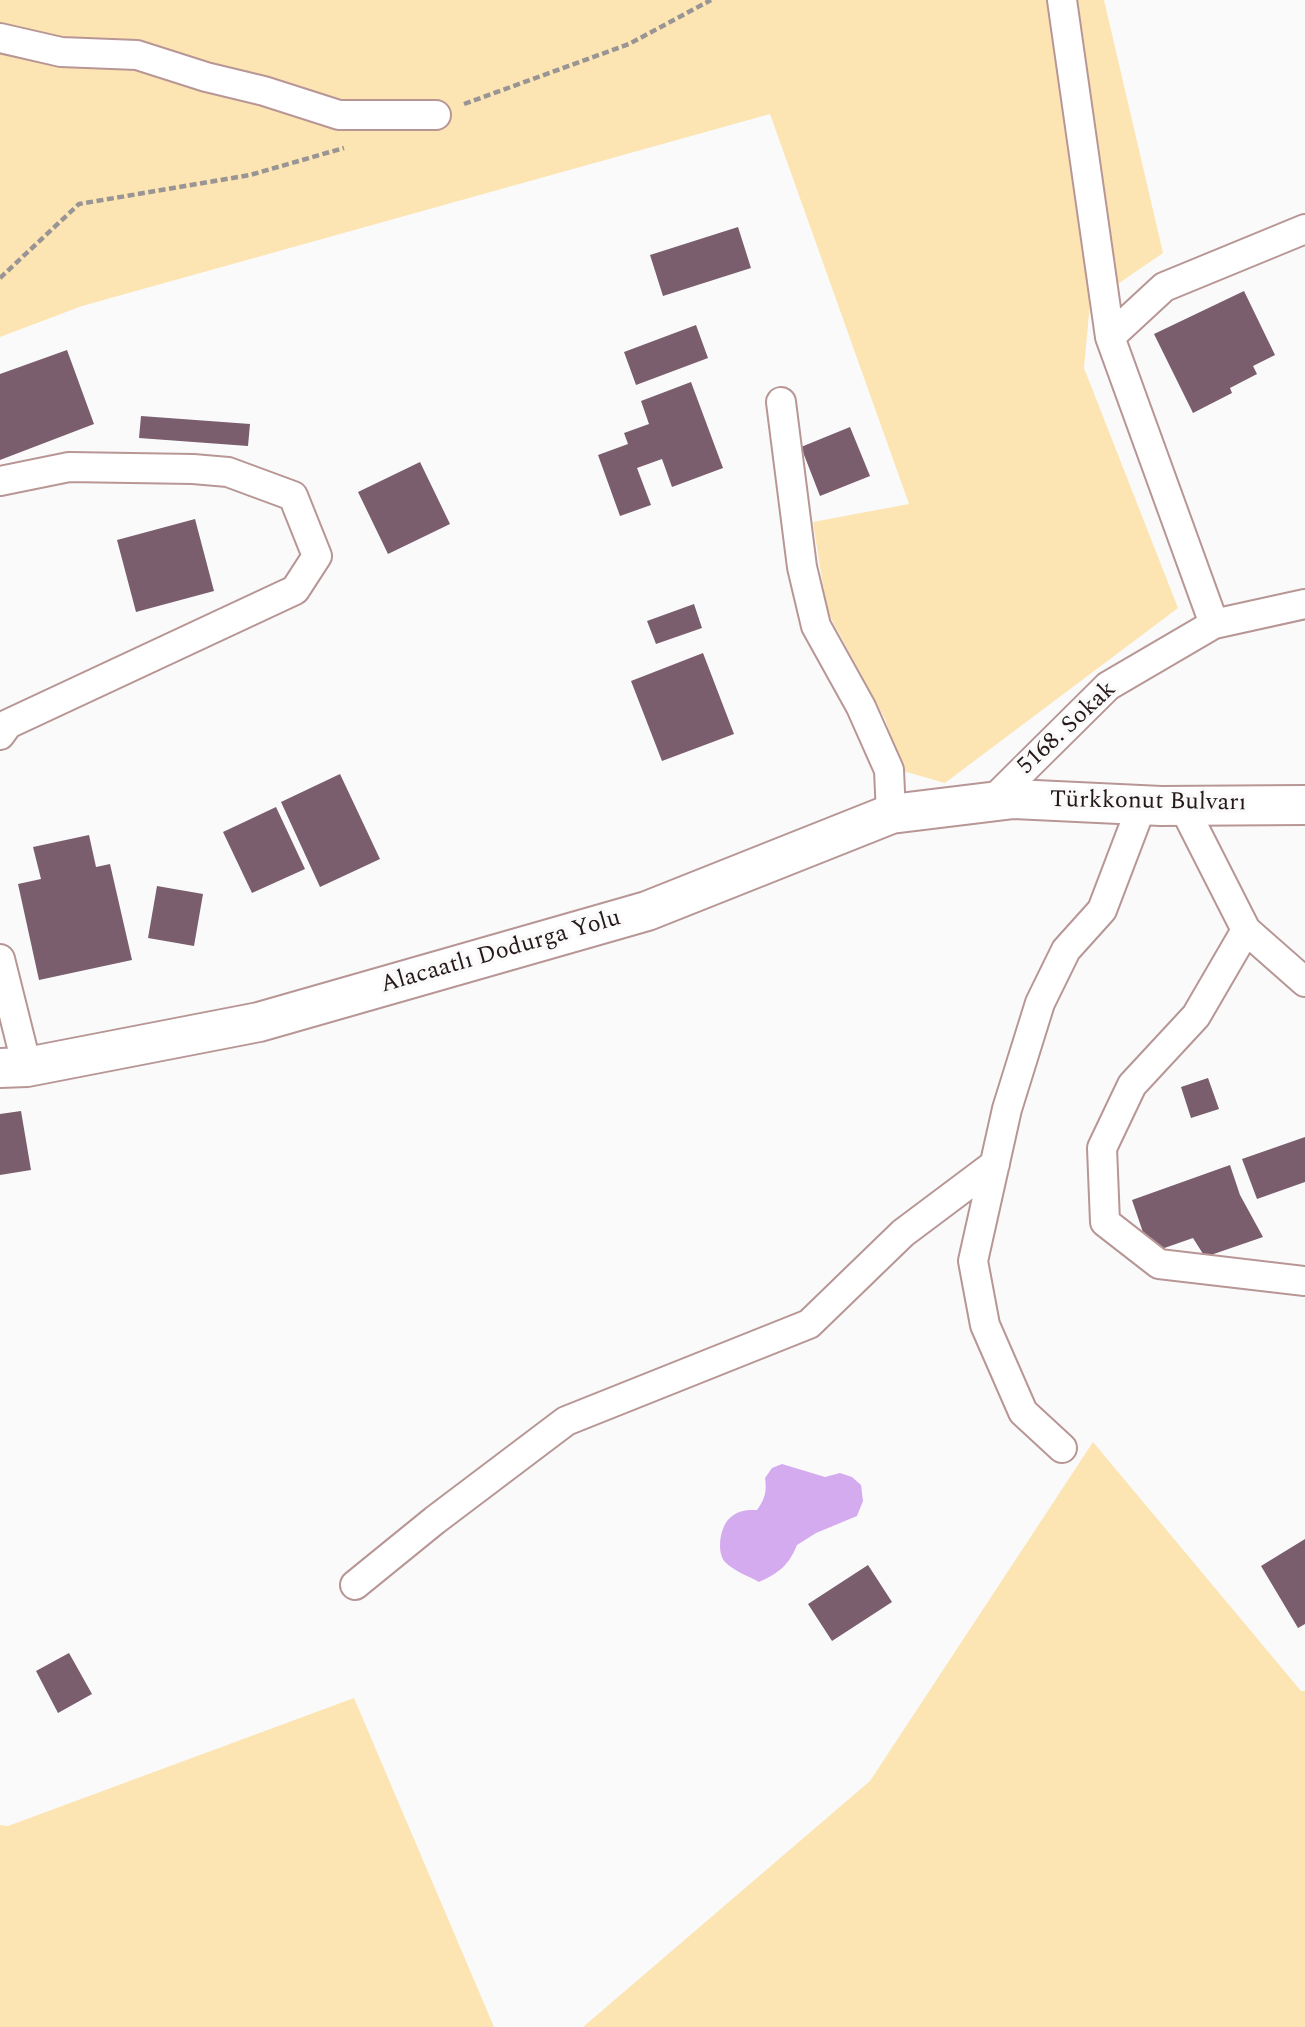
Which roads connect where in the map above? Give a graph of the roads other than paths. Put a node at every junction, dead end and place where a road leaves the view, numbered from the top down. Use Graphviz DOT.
graph roads {
  1 [pos="1062,0"];
  2 [pos="0,38"];
  3 [pos="436,115"];
  4 [pos="1305,229"];
  5 [pos="1110,337"];
  6 [pos="781,401"];
  7 [pos="0,481"];
  8 [pos="1305,604"];
  9 [pos="1214,624"];
  10 [pos="0,735"];
  11 [pos="990,802"];
  12 [pos="1142,805"];
  13 [pos="1305,805"];
  14 [pos="1183,806"];
  15 [pos="891,814"];
  16 [pos="1246,930"];
  17 [pos="0,959"];
  18 [pos="1305,982"];
  19 [pos="13,1068"];
  20 [pos="995,1164"];
  21 [pos="1305,1281"];
  22 [pos="1062,1448"];
  23 [pos="355,1585"];
  1 -- 5 [label="street"];
  2 -- 3 [label="street"];
  4 -- 5 [label="street"];
  5 -- 9 [label="street"];
  6 -- 15 [label="street"];
  7 -- 10 [label="street"];
  8 -- 9 [label="street, 5168. Sokak"];
  9 -- 11 [label="street, 5168. Sokak"];
  11 -- 12 [label="street, Türkkonut Bulvarı"];
  11 -- 15 [label="street, Alacaatlı Dodurga Yolu"];
  12 -- 14 [label="street, Türkkonut Bulvarı"];
  12 -- 20 [label="street"];
  13 -- 14 [label="street, Türkkonut Bulvarı"];
  14 -- 16 [label="street"];
  15 -- 19 [label="street, Alacaatlı Dodurga Yolu"];
  16 -- 18 [label="street"];
  16 -- 21 [label="street"];
  17 -- 19 [label="street"];
  20 -- 22 [label="street"];
  20 -- 23 [label="street"];
}
